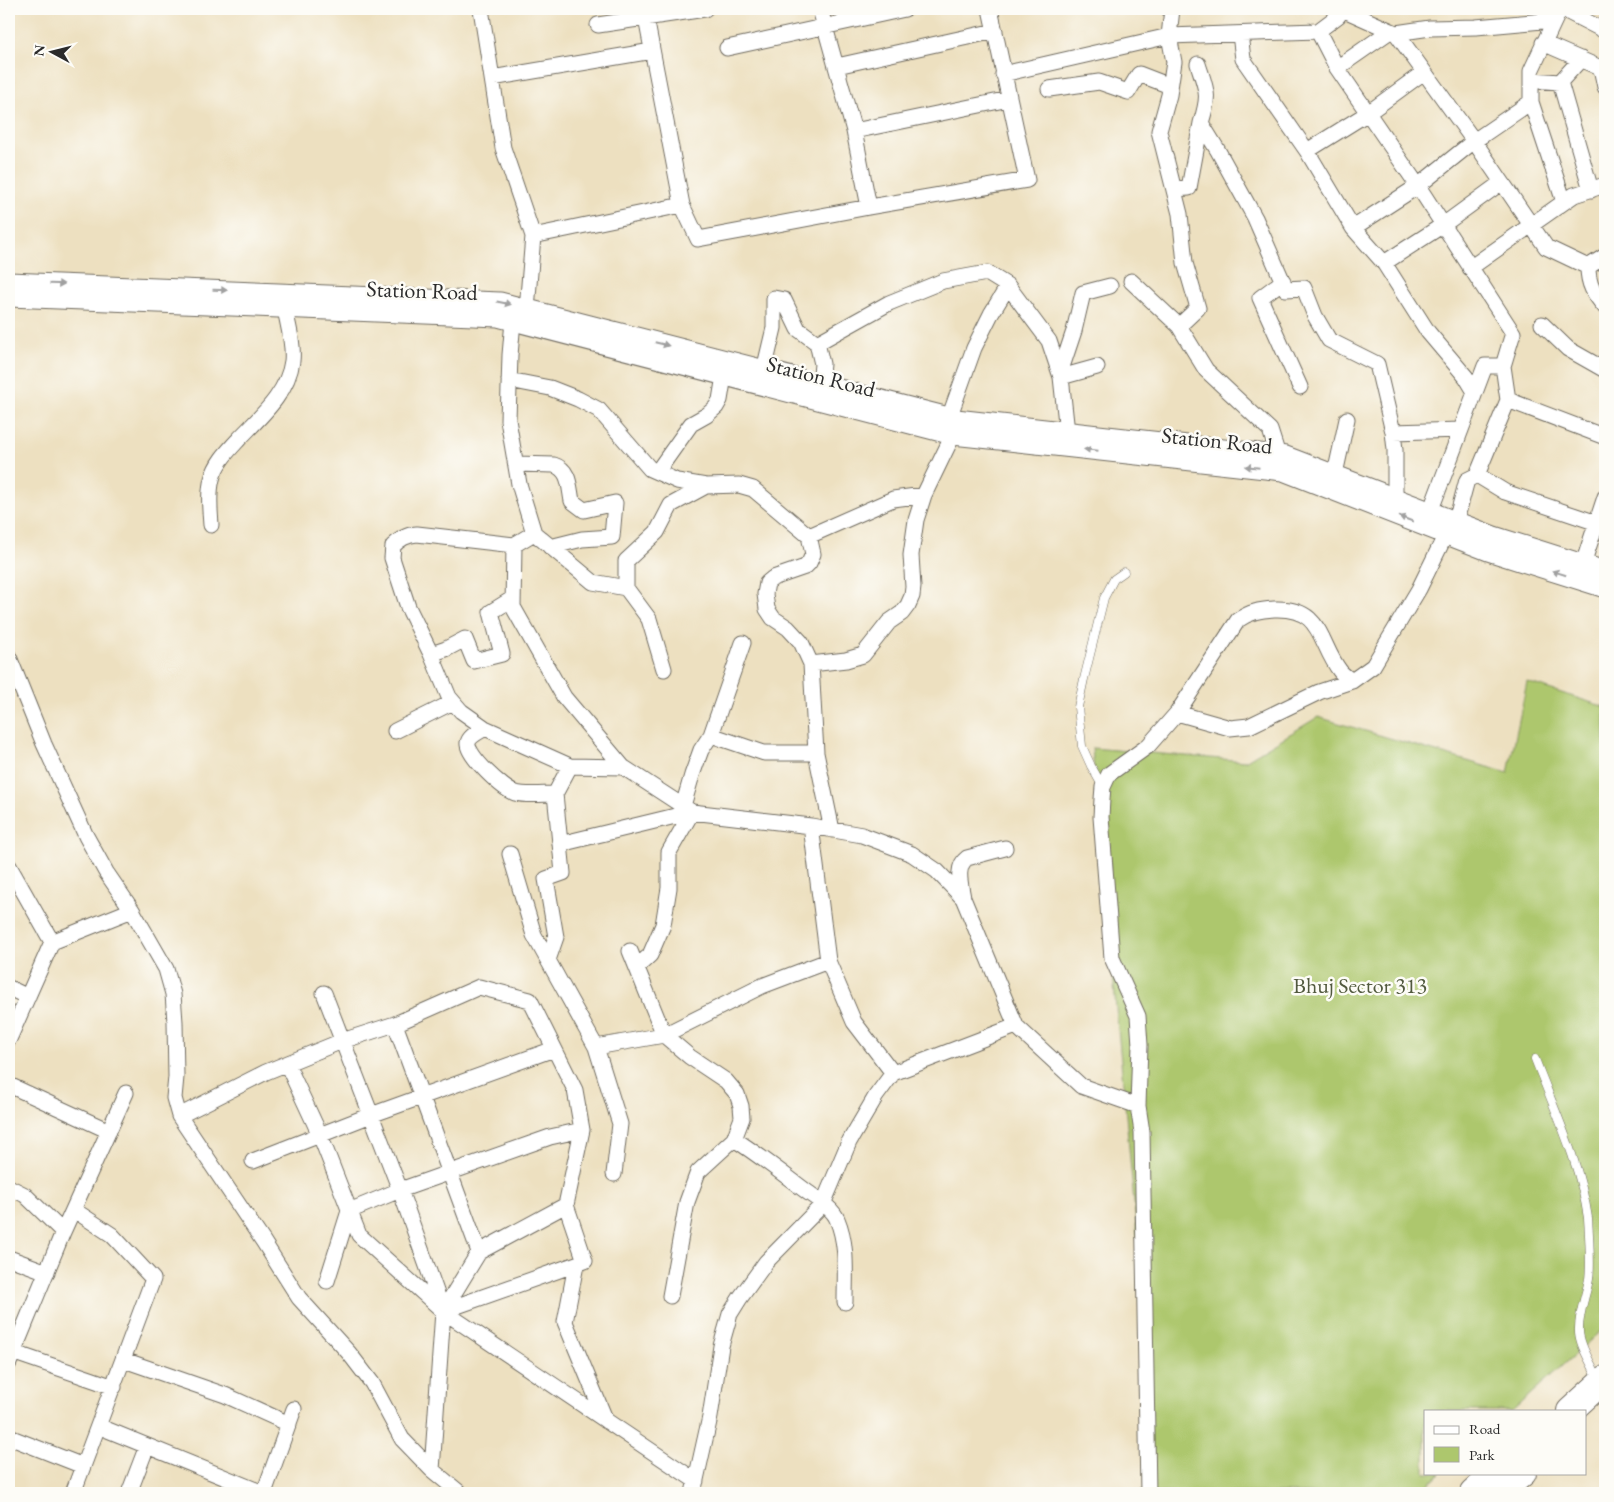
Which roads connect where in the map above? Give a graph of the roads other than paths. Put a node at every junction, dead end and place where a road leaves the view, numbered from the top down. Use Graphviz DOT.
graph roads {
  1 [pos="481,9"];
  2 [pos="705,9"];
  3 [pos="820,9"];
  4 [pos="905,9"];
  5 [pos="990,9"];
  6 [pos="1172,9"];
  7 [pos="1342,9"];
  8 [pos="1565,9"];
  9 [pos="680,11"];
  10 [pos="1557,15"];
  11 [pos="646,18"];
  12 [pos="598,25"];
  13 [pos="826,28"];
  14 [pos="995,31"];
  15 [pos="1318,31"];
  16 [pos="1605,31"];
  17 [pos="1393,32"];
  18 [pos="1240,34"];
  19 [pos="1169,36"];
  20 [pos="1543,43"];
  21 [pos="728,48"];
  22 [pos="652,51"];
  23 [pos="1580,59"];
  24 [pos="1198,64"];
  25 [pos="837,66"];
  26 [pos="1337,68"];
  27 [pos="1603,69"];
  28 [pos="1424,72"];
  29 [pos="1003,74"];
  30 [pos="492,78"];
  31 [pos="1531,80"];
  32 [pos="1560,82"];
  33 [pos="1170,86"];
  34 [pos="1605,87"];
  35 [pos="1049,89"];
  36 [pos="1009,99"];
  37 [pos="1531,102"];
  38 [pos="1368,113"];
  39 [pos="1201,123"];
  40 [pos="854,131"];
  41 [pos="1474,141"];
  42 [pos="1307,151"];
  43 [pos="1502,182"];
  44 [pos="1418,186"];
  45 [pos="1598,188"];
  46 [pos="1174,189"];
  47 [pos="1564,202"];
  48 [pos="682,205"];
  49 [pos="869,207"];
  50 [pos="1531,224"];
  51 [pos="1443,225"];
  52 [pos="1353,228"];
  53 [pos="533,236"];
  54 [pos="1605,256"];
  55 [pos="1384,263"];
  56 [pos="1588,267"];
  57 [pos="1470,268"];
  58 [pos="1131,281"];
  59 [pos="1283,281"];
  60 [pos="9,282"];
  61 [pos="1008,286"];
  62 [pos="1110,286"];
  63 [pos="9,297"];
  64 [pos="1605,308"];
  65 [pos="285,309"];
  66 [pos="520,315"];
  67 [pos="1542,324"];
  68 [pos="1179,326"];
  69 [pos="817,342"];
  70 [pos="1503,366"];
  71 [pos="1097,367"];
  72 [pos="764,370"];
  73 [pos="1605,370"];
  74 [pos="1060,375"];
  75 [pos="724,376"];
  76 [pos="509,380"];
  77 [pos="820,384"];
  78 [pos="1300,387"];
  79 [pos="1475,392"];
  80 [pos="1508,400"];
  81 [pos="1347,419"];
  82 [pos="951,426"];
  83 [pos="1461,430"];
  84 [pos="1066,432"];
  85 [pos="1393,432"];
  86 [pos="1605,436"];
  87 [pos="1278,454"];
  88 [pos="516,464"];
  89 [pos="657,472"];
  90 [pos="1335,474"];
  91 [pos="1477,476"];
  92 [pos="706,486"];
  93 [pos="924,495"];
  94 [pos="1605,497"];
  95 [pos="1395,498"];
  96 [pos="1430,512"];
  97 [pos="1597,523"];
  98 [pos="211,525"];
  99 [pos="1451,528"];
  100 [pos="534,533"];
  101 [pos="809,536"];
  102 [pos="514,545"];
  103 [pos="550,546"];
  104 [pos="1583,564"];
  105 [pos="1124,572"];
  106 [pos="1605,572"];
  107 [pos="626,588"];
  108 [pos="1605,588"];
  109 [pos="512,600"];
  110 [pos="743,643"];
  111 [pos="431,654"];
  112 [pos="9,657"];
  113 [pos="812,664"];
  114 [pos="664,669"];
  115 [pos="1352,681"];
  116 [pos="453,702"];
  117 [pos="1177,714"];
  118 [pos="485,728"];
  119 [pos="396,731"];
  120 [pos="711,735"];
  121 [pos="816,753"];
  122 [pos="570,766"];
  123 [pos="623,767"];
  124 [pos="1103,787"];
  125 [pos="555,794"];
  126 [pos="688,809"];
  127 [pos="811,826"];
  128 [pos="832,830"];
  129 [pos="560,844"];
  130 [pos="1005,848"];
  131 [pos="510,854"];
  132 [pos="9,866"];
  133 [pos="964,898"];
  134 [pos="132,910"];
  135 [pos="52,942"];
  136 [pos="630,951"];
  137 [pos="548,960"];
  138 [pos="828,961"];
  139 [pos="637,967"];
  140 [pos="9,988"];
  141 [pos="324,993"];
  142 [pos="28,997"];
  143 [pos="13,1020"];
  144 [pos="394,1024"];
  145 [pos="1016,1026"];
  146 [pos="664,1035"];
  147 [pos="9,1039"];
  148 [pos="342,1041"];
  149 [pos="596,1047"];
  150 [pos="554,1049"];
  151 [pos="1535,1059"];
  152 [pos="286,1064"];
  153 [pos="893,1073"];
  154 [pos="9,1085"];
  155 [pos="126,1093"];
  156 [pos="422,1097"];
  157 [pos="1138,1106"];
  158 [pos="371,1115"];
  159 [pos="179,1116"];
  160 [pos="582,1130"];
  161 [pos="109,1131"];
  162 [pos="320,1135"];
  163 [pos="734,1139"];
  164 [pos="254,1161"];
  165 [pos="450,1172"];
  166 [pos="614,1174"];
  167 [pos="9,1187"];
  168 [pos="400,1190"];
  169 [pos="566,1204"];
  170 [pos="823,1204"];
  171 [pos="74,1210"];
  172 [pos="349,1211"];
  173 [pos="63,1232"];
  174 [pos="479,1252"];
  175 [pos="9,1258"];
  176 [pos="576,1265"];
  177 [pos="46,1272"];
  178 [pos="327,1280"];
  179 [pos="670,1296"];
  180 [pos="845,1302"];
  181 [pos="443,1311"];
  182 [pos="10,1356"];
  183 [pos="124,1360"];
  184 [pos="1601,1377"];
  185 [pos="114,1387"];
  186 [pos="1605,1404"];
  187 [pos="294,1409"];
  188 [pos="1571,1410"];
  189 [pos="1586,1420"];
  190 [pos="606,1421"];
  191 [pos="289,1424"];
  192 [pos="98,1426"];
  193 [pos="9,1437"];
  194 [pos="147,1446"];
  195 [pos="83,1466"];
  196 [pos="432,1470"];
  197 [pos="1494,1474"];
  198 [pos="1522,1474"];
  199 [pos="694,1487"];
  200 [pos="73,1493"];
  201 [pos="130,1493"];
  202 [pos="263,1493"];
  203 [pos="460,1493"];
  204 [pos="1148,1493"];
  205 [pos="1473,1493"];
  206 [pos="1500,1493"];
  1 -- 30 [label="street"];
  2 -- 9 [label="street"];
  3 -- 13 [label="street"];
  4 -- 13 [label="street"];
  5 -- 14 [label="street"];
  6 -- 19 [label="street"];
  7 -- 15 [label="street"];
  7 -- 17 [label="street"];
  8 -- 16 [label="street"];
  9 -- 11 [label="street"];
  10 -- 17 [label="street"];
  10 -- 20 [label="street"];
  11 -- 12 [label="street"];
  11 -- 22 [label="street"];
  13 -- 21 [label="street"];
  13 -- 25 [label="street"];
  14 -- 25 [label="street"];
  14 -- 29 [label="street"];
  15 -- 18 [label="street"];
  15 -- 26 [label="street"];
  17 -- 26 [label="street"];
  17 -- 28 [label="street"];
  18 -- 19 [label="street"];
  18 -- 42 [label="street"];
  19 -- 29 [label="street"];
  19 -- 33 [label="street"];
  20 -- 23 [label="street"];
  20 -- 31 [label="street"];
  22 -- 30 [label="street"];
  22 -- 48 [label="street"];
  23 -- 27 [label="street"];
  23 -- 32 [label="street"];
  24 -- 39 [label="street"];
  25 -- 40 [label="street"];
  26 -- 38 [label="street"];
  27 -- 34 [label="street"];
  28 -- 38 [label="street"];
  28 -- 41 [label="street"];
  29 -- 36 [label="street"];
  30 -- 53 [label="street"];
  31 -- 32 [label="street"];
  31 -- 37 [label="street"];
  32 -- 45 [label="street"];
  33 -- 35 [label="street"];
  33 -- 46 [label="street"];
  36 -- 40 [label="street"];
  36 -- 49 [label="street"];
  37 -- 41 [label="street"];
  37 -- 47 [label="street"];
  38 -- 42 [label="street"];
  38 -- 44 [label="street"];
  39 -- 46 [label="street"];
  39 -- 59 [label="street"];
  40 -- 49 [label="street"];
  41 -- 43 [label="street"];
  41 -- 44 [label="street"];
  42 -- 52 [label="street"];
  43 -- 50 [label="street"];
  43 -- 51 [label="street"];
  44 -- 51 [label="street"];
  44 -- 52 [label="street"];
  45 -- 47 [label="street"];
  46 -- 68 [label="street"];
  47 -- 50 [label="street"];
  48 -- 49 [label="street"];
  48 -- 53 [label="street"];
  50 -- 56 [label="street"];
  50 -- 57 [label="street"];
  51 -- 55 [label="street"];
  51 -- 57 [label="street"];
  52 -- 55 [label="street"];
  53 -- 66 [label="street"];
  54 -- 56 [label="street"];
  55 -- 79 [label="street"];
  56 -- 64 [label="street"];
  57 -- 70 [label="street"];
  58 -- 68 [label="street"];
  59 -- 78 [label="street"];
  59 -- 85 [label="street"];
  60 -- 66 [label="street, Station Road, one-way"];
  61 -- 69 [label="street"];
  61 -- 74 [label="street"];
  61 -- 82 [label="street"];
  62 -- 74 [label="street"];
  63 -- 65 [label="street, Station Road"];
  65 -- 66 [label="street, Station Road"];
  65 -- 98 [label="street"];
  66 -- 72 [label="street, Station Road, one-way"];
  66 -- 75 [label="street, Station Road"];
  66 -- 76 [label="street"];
  67 -- 73 [label="street"];
  68 -- 87 [label="street"];
  69 -- 72 [label="street"];
  69 -- 77 [label="street"];
  70 -- 79 [label="street"];
  70 -- 80 [label="street"];
  71 -- 74 [label="street"];
  72 -- 77 [label="street, Station Road"];
  74 -- 84 [label="street"];
  75 -- 82 [label="street, Station Road"];
  75 -- 89 [label="street"];
  76 -- 88 [label="street"];
  76 -- 89 [label="street"];
  77 -- 82 [label="street, Station Road"];
  79 -- 83 [label="street"];
  80 -- 86 [label="street"];
  80 -- 91 [label="street"];
  81 -- 90 [label="street"];
  82 -- 84 [label="street, Station Road"];
  82 -- 93 [label="street"];
  99 -- 82 [label="street, Station Road, one-way"];
  83 -- 85 [label="street"];
  83 -- 96 [label="street"];
  84 -- 87 [label="street, Station Road"];
  85 -- 95 [label="street"];
  87 -- 90 [label="street, Station Road"];
  88 -- 100 [label="street"];
  88 -- 103 [label="street"];
  89 -- 92 [label="street"];
  90 -- 95 [label="street, Station Road"];
  91 -- 97 [label="street"];
  91 -- 99 [label="street"];
  92 -- 101 [label="street"];
  92 -- 107 [label="street"];
  93 -- 101 [label="street"];
  93 -- 113 [label="street"];
  94 -- 97 [label="street"];
  95 -- 96 [label="street, Station Road"];
  96 -- 99 [label="street, Station Road"];
  97 -- 104 [label="street"];
  99 -- 104 [label="street, Station Road"];
  108 -- 99 [label="street, Station Road, one-way"];
  99 -- 115 [label="street"];
  100 -- 102 [label="street"];
  100 -- 103 [label="street"];
  101 -- 113 [label="street"];
  102 -- 109 [label="street"];
  102 -- 111 [label="street"];
  103 -- 107 [label="street"];
  104 -- 106 [label="street, Station Road"];
  105 -- 124 [label="lane"];
  107 -- 114 [label="street"];
  109 -- 111 [label="street"];
  109 -- 123 [label="street"];
  110 -- 120 [label="street"];
  111 -- 116 [label="street"];
  112 -- 134 [label="street"];
  113 -- 121 [label="street"];
  115 -- 117 [label="street"];
  115 -- 117 [label="street"];
  116 -- 118 [label="street"];
  116 -- 119 [label="street"];
  117 -- 124 [label="street"];
  118 -- 122 [label="street"];
  118 -- 125 [label="street"];
  120 -- 121 [label="street"];
  120 -- 126 [label="street"];
  121 -- 128 [label="street"];
  122 -- 123 [label="street"];
  122 -- 125 [label="street"];
  123 -- 126 [label="street"];
  124 -- 157 [label="street"];
  125 -- 129 [label="street"];
  126 -- 127 [label="street"];
  126 -- 129 [label="street"];
  126 -- 139 [label="street"];
  127 -- 128 [label="street"];
  127 -- 138 [label="street"];
  128 -- 133 [label="street"];
  129 -- 137 [label="street"];
  130 -- 133 [label="street"];
  131 -- 137 [label="street"];
  132 -- 135 [label="street"];
  133 -- 145 [label="street"];
  134 -- 135 [label="street"];
  134 -- 159 [label="street"];
  135 -- 142 [label="street"];
  136 -- 139 [label="street"];
  137 -- 149 [label="street"];
  138 -- 146 [label="street"];
  138 -- 153 [label="street"];
  139 -- 146 [label="street"];
  140 -- 142 [label="street"];
  141 -- 148 [label="street"];
  142 -- 143 [label="street"];
  143 -- 147 [label="street"];
  144 -- 148 [label="street"];
  144 -- 150 [label="street"];
  144 -- 156 [label="street"];
  145 -- 153 [label="street"];
  145 -- 157 [label="street"];
  146 -- 149 [label="street"];
  146 -- 163 [label="street"];
  148 -- 152 [label="street"];
  148 -- 158 [label="street"];
  149 -- 166 [label="street"];
  150 -- 156 [label="street"];
  150 -- 160 [label="street"];
  151 -- 184 [label="lane"];
  152 -- 159 [label="street"];
  152 -- 162 [label="street"];
  153 -- 170 [label="street"];
  154 -- 161 [label="street"];
  155 -- 161 [label="street"];
  156 -- 158 [label="street"];
  156 -- 165 [label="street"];
  157 -- 204 [label="street"];
  158 -- 162 [label="street"];
  158 -- 168 [label="street"];
  159 -- 196 [label="street"];
  160 -- 165 [label="street"];
  160 -- 169 [label="street"];
  161 -- 171 [label="street"];
  162 -- 164 [label="street"];
  162 -- 172 [label="street"];
  163 -- 170 [label="street"];
  163 -- 179 [label="street"];
  165 -- 168 [label="street"];
  165 -- 174 [label="street"];
  167 -- 173 [label="street"];
  168 -- 172 [label="street"];
  168 -- 181 [label="street"];
  169 -- 174 [label="street"];
  169 -- 176 [label="street"];
  170 -- 180 [label="street"];
  170 -- 199 [label="street"];
  171 -- 173 [label="street"];
  171 -- 183 [label="street"];
  172 -- 178 [label="street"];
  172 -- 181 [label="street"];
  173 -- 177 [label="street"];
  174 -- 181 [label="street"];
  175 -- 177 [label="street"];
  176 -- 181 [label="street"];
  176 -- 190 [label="street"];
  177 -- 182 [label="street"];
  181 -- 190 [label="street"];
  181 -- 196 [label="street"];
  182 -- 185 [label="street"];
  183 -- 185 [label="street"];
  183 -- 191 [label="street"];
  184 -- 188 [label="highway"];
  185 -- 192 [label="street"];
  186 -- 189 [label="highway"];
  187 -- 191 [label="street"];
  190 -- 199 [label="street"];
  191 -- 202 [label="street"];
  192 -- 194 [label="street"];
  192 -- 195 [label="street"];
  193 -- 195 [label="street"];
  194 -- 201 [label="street"];
  194 -- 202 [label="street"];
  195 -- 200 [label="street"];
  196 -- 203 [label="street"];
  197 -- 205 [label="highway"];
  198 -- 206 [label="highway"];
}
